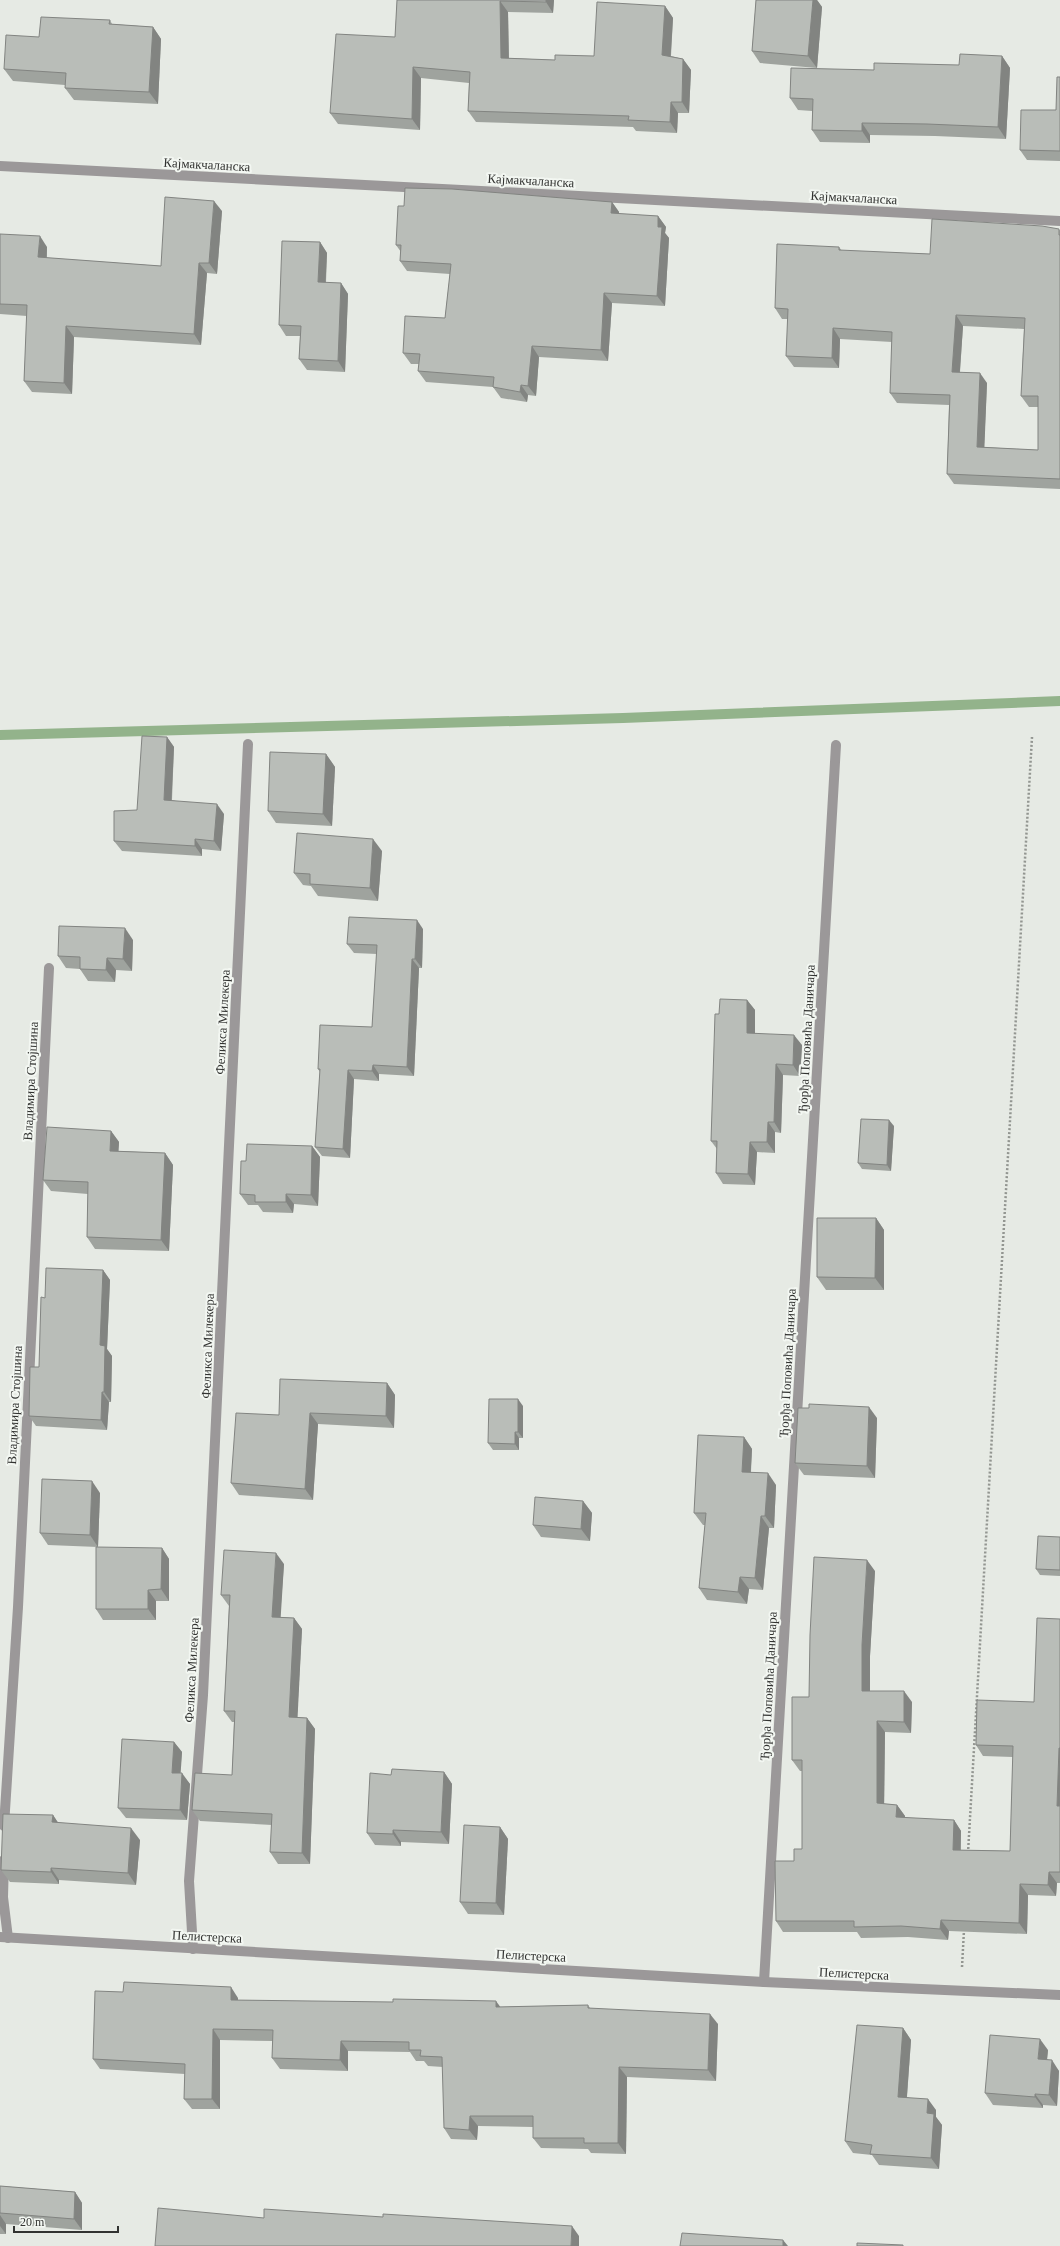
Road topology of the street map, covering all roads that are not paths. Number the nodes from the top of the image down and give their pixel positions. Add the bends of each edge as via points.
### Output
1 (0, 166) edge
2 (1060, 221) edge
3 (248, 744) dead end
4 (836, 745) dead end
5 (49, 968) dead end
6 (4, 1835) edge
7 (4, 1850) edge
8 (4, 1938) edge
9 (193, 1949) junction
10 (764, 1982) junction
11 (1060, 1995) edge

1 - 2 street, Кајмакчаланска
3 - 9 street, Феликса Милекера via 203,1695 189,1881
4 - 10 street, Ђорђа Поповића Даничара
5 - 6 street, Владимира Стојшина via 18,1607
7 - 8 street
8 - 9 street, Пелистерска
9 - 10 street, Пелистерска
10 - 11 street, Пелистерска

